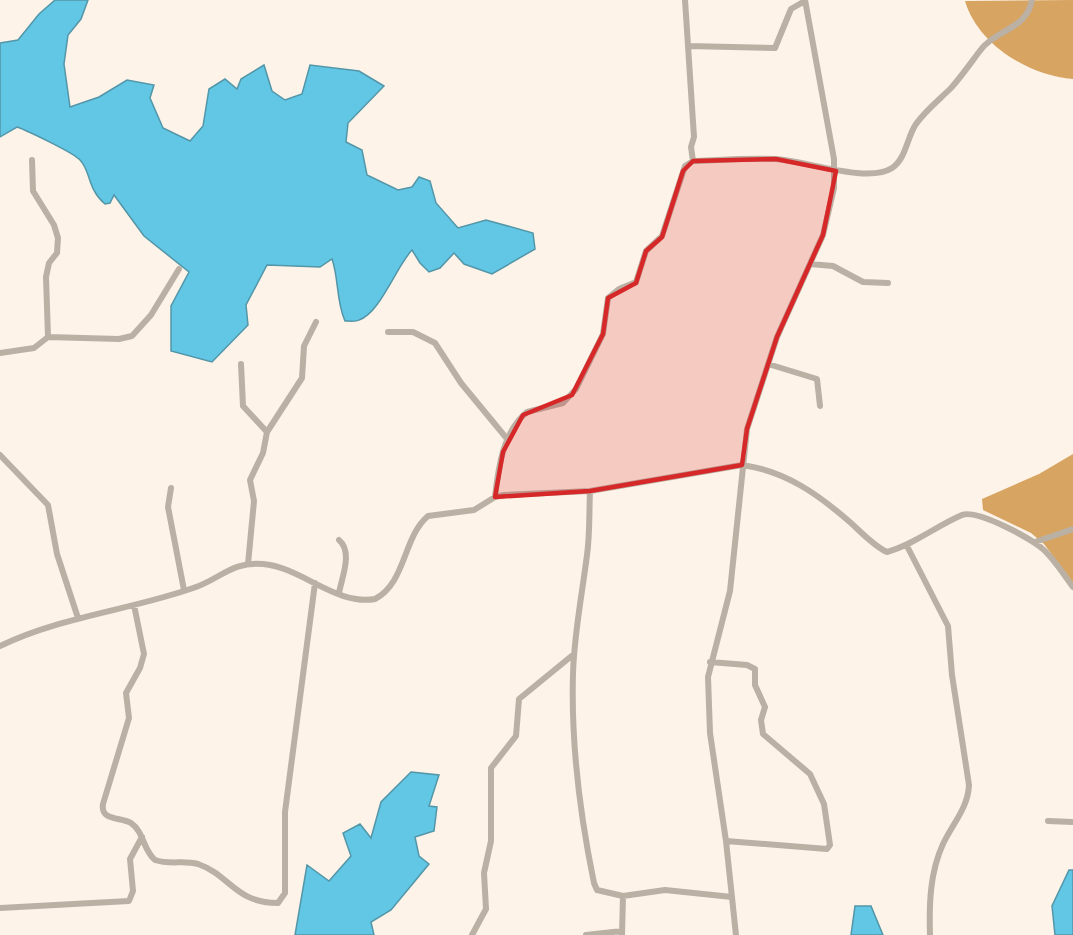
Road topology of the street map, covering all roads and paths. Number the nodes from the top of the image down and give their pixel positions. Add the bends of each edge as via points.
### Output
1 (685, 0) edge
2 (805, 0) edge
3 (1032, 0) edge
4 (688, 46) junction
5 (32, 160) dead end
6 (693, 161) junction
7 (836, 171) junction
8 (810, 264) junction
9 (179, 269) dead end
10 (888, 283) dead end
11 (316, 322) dead end
12 (388, 332) dead end
13 (48, 337) junction
14 (0, 353) edge
15 (241, 364) dead end
16 (768, 364) junction
17 (820, 406) dead end
18 (267, 432) junction
19 (508, 440) junction
20 (0, 455) edge
21 (742, 465) junction
22 (171, 488) dead end
23 (590, 491) junction
24 (495, 497) junction
25 (1073, 529) edge
26 (339, 540) dead end
27 (1035, 542) junction
28 (907, 546) junction
29 (248, 564) junction
30 (315, 583) junction
31 (1073, 587) edge
32 (184, 590) junction
33 (339, 593) junction
34 (134, 605) junction
35 (78, 618) junction
36 (1, 645) edge
37 (575, 653) junction
38 (710, 662) junction
39 (1048, 821) dead end
40 (1073, 822) edge
41 (142, 837) junction
42 (726, 841) junction
43 (623, 896) junction
44 (732, 897) junction
45 (0, 908) edge
46 (622, 933) edge
47 (472, 935) edge
48 (586, 935) edge
49 (736, 935) edge
50 (930, 935) edge

1 - 4 street
2 - 4 street via 791,9 775,48
2 - 7 street
3 - 7 street via 1023,21 987,40 957,81 928,109 915,125 896,165 879,172
4 - 6 street
5 - 13 street via 33,191 58,238 57,253 49,262 46,277
6 - 7 street via 776,159
6 - 19 street via 682,171 662,236 646,251 636,282 608,298 603,334 576,389 563,403 527,412
7 - 8 street via 826,224
8 - 10 street via 833,266 863,282
8 - 16 street
9 - 13 street via 151,315 132,336
11 - 18 street via 304,346 302,378
12 - 19 street via 413,332 435,343 461,383
13 - 14 street via 34,348
15 - 18 street via 243,406
16 - 17 street via 817,379
16 - 21 street via 747,429
18 - 29 street via 263,453 250,480 254,501
19 - 24 street
20 - 35 street via 48,505 57,554
21 - 23 street
21 - 28 street via 798,483 882,550
21 - 38 street via 730,591
22 - 32 street via 168,507
23 - 24 street
23 - 37 street
24 - 33 street via 474,510 437,513 422,521 398,572 381,596 369,600
25 - 27 street
26 - 33 street via 346,552
27 - 28 street via 969,514
27 - 31 street
28 - 50 street via 948,626 969,785 967,801 944,842 934,870
29 - 30 street via 277,567
29 - 32 street
30 - 33 street
30 - 41 street via 285,812 283,898 278,903 251,899 198,864 155,860
32 - 34 street
34 - 35 street
34 - 41 street via 144,654 126,693 129,718 102,808 108,817 132,824
35 - 36 street
37 - 43 street via 573,725 584,832 597,890
37 - 47 street via 519,699 516,736 491,768 491,841 484,873 486,909
38 - 42 street via 708,714
38 - 42 street via 755,669 755,686 765,707 761,720 763,734 810,774 824,804 830,845 827,849 795,848
39 - 40 street
41 - 45 street via 130,859 133,891 129,901
42 - 44 street
43 - 44 street via 665,890
43 - 46 street
44 - 49 street
46 - 48 street

